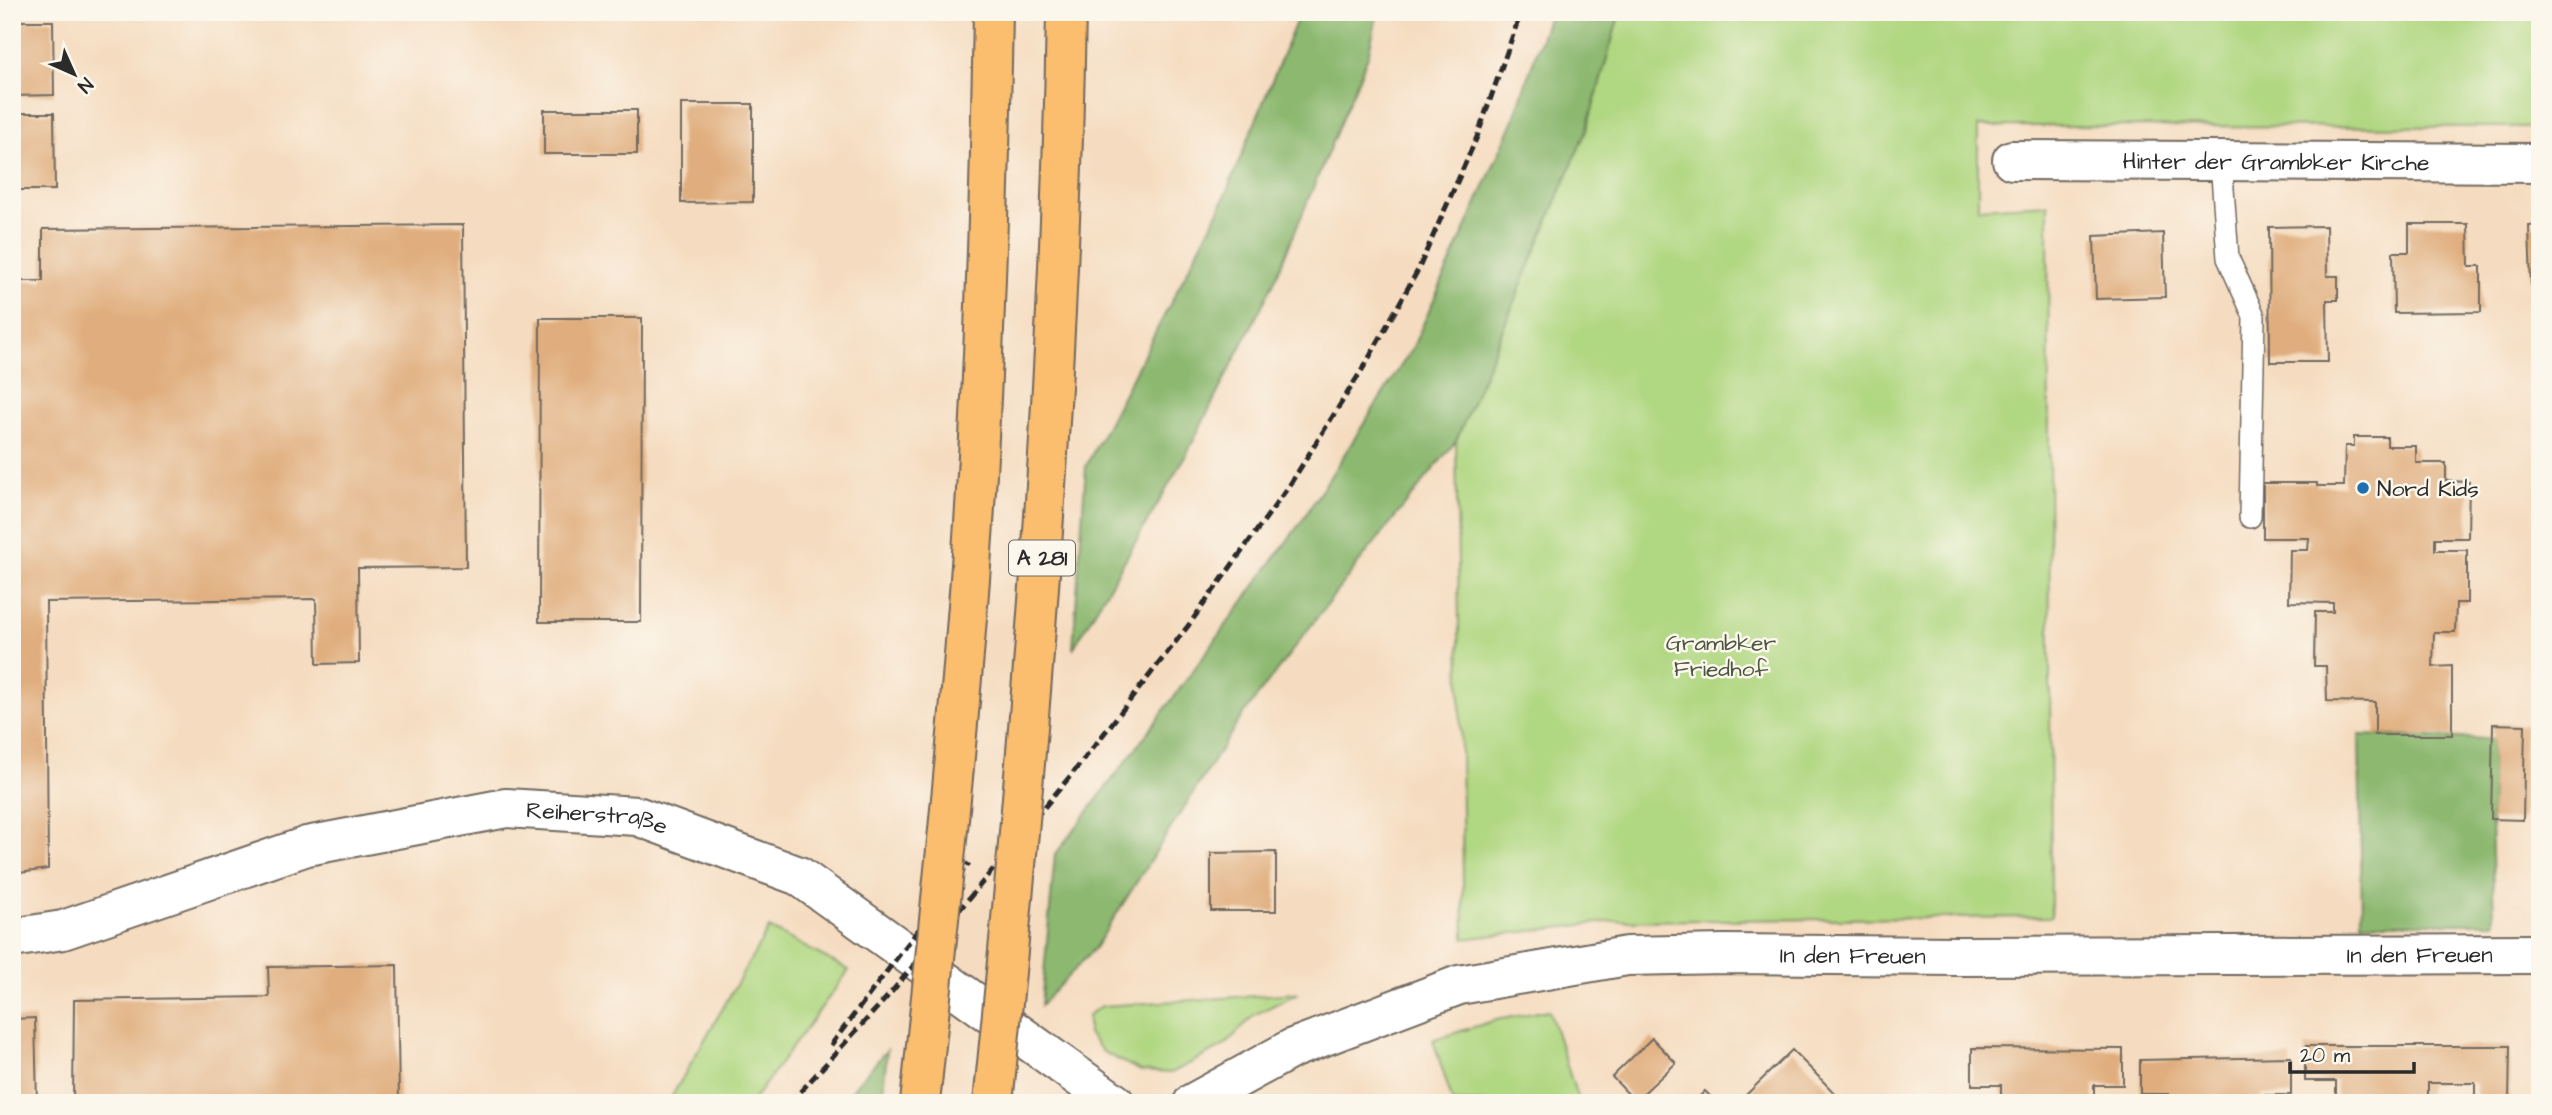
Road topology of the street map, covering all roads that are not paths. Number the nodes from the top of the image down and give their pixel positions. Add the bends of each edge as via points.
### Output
1 (993, 12) edge
2 (1066, 12) edge
3 (2012, 160) dead end
4 (2221, 161) junction
5 (2540, 163) edge
6 (2250, 517) dead end
7 (12, 938) edge
8 (2540, 954) edge
9 (920, 1103) edge
10 (993, 1103) edge
11 (1115, 1103) edge
12 (1193, 1103) edge

1 - 9 highway, bridge via 974,523
2 - 10 highway, A 281, bridge via 1058,306 1037,641
3 - 4 street, Hinter der Grambker Kirche
4 - 5 street, Hinter der Grambker Kirche
4 - 6 lane via 2228,258 2254,316
7 - 11 street, Reiherstraße via 63,930 307,846 506,808 637,816 799,876
8 - 12 street, In den Freuen via 1627,956 1459,985 1293,1048

